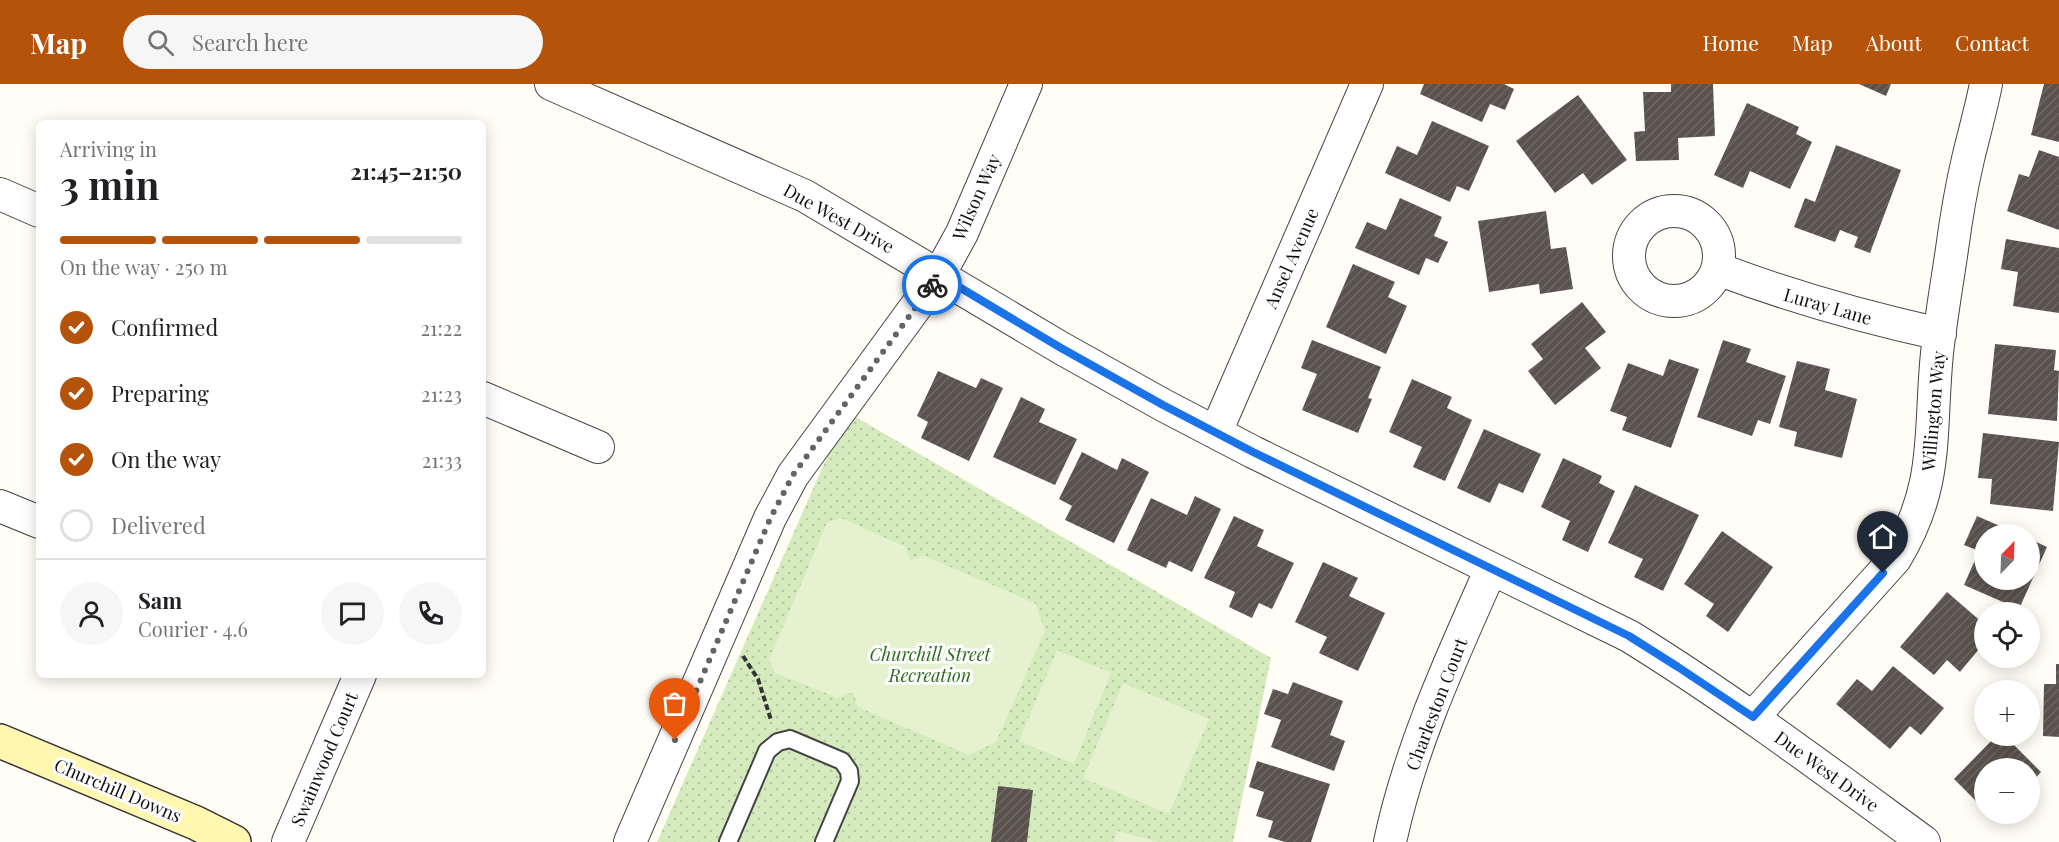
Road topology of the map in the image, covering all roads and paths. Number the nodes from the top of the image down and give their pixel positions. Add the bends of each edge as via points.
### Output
1 (551, 84) edge
2 (1026, 84) edge
3 (1367, 84) edge
4 (1986, 84) edge
5 (0, 194) edge
6 (36, 210) edge
7 (1718, 270) dead end
8 (939, 275) junction
9 (1940, 334) junction
10 (486, 399) edge
11 (1216, 432) junction
12 (598, 447) dead end
13 (0, 506) edge
14 (36, 521) edge
15 (1491, 569) junction
16 (719, 637) junction
17 (359, 678) edge
18 (1753, 717) junction
19 (0, 741) edge
20 (778, 742) junction
21 (234, 842) edge
22 (288, 842) edge
23 (630, 842) edge
24 (728, 842) edge
25 (824, 842) edge
26 (1390, 842) edge
27 (1924, 842) edge

1 - 8 street, Due West Drive via 805,196
2 - 8 street, Wilson Way via 962,233
3 - 11 street, Ansel Avenue
4 - 9 street, Willington Way via 1955,227
5 - 6 street
7 - 9 street, Luray Lane via 1784,294
8 - 11 street, Due West Drive via 1061,348
8 - 16 street, Wilson Way via 793,475
9 - 18 street, Willington Way via 1928,478 1909,536 1895,559
10 - 12 street
11 - 15 street, Due West Drive
13 - 14 street
15 - 18 street, Due West Drive via 1629,636
15 - 26 street, Charleston Court via 1418,744
16 - 20 path via 740,652 758,679
16 - 23 street, Wilson Way
17 - 22 street, Swainwood Court
18 - 27 street, Due West Drive
19 - 21 street, Churchill Downs
20 - 24 lane via 767,751
20 - 25 lane via 790,739 843,761 849,771 850,781

